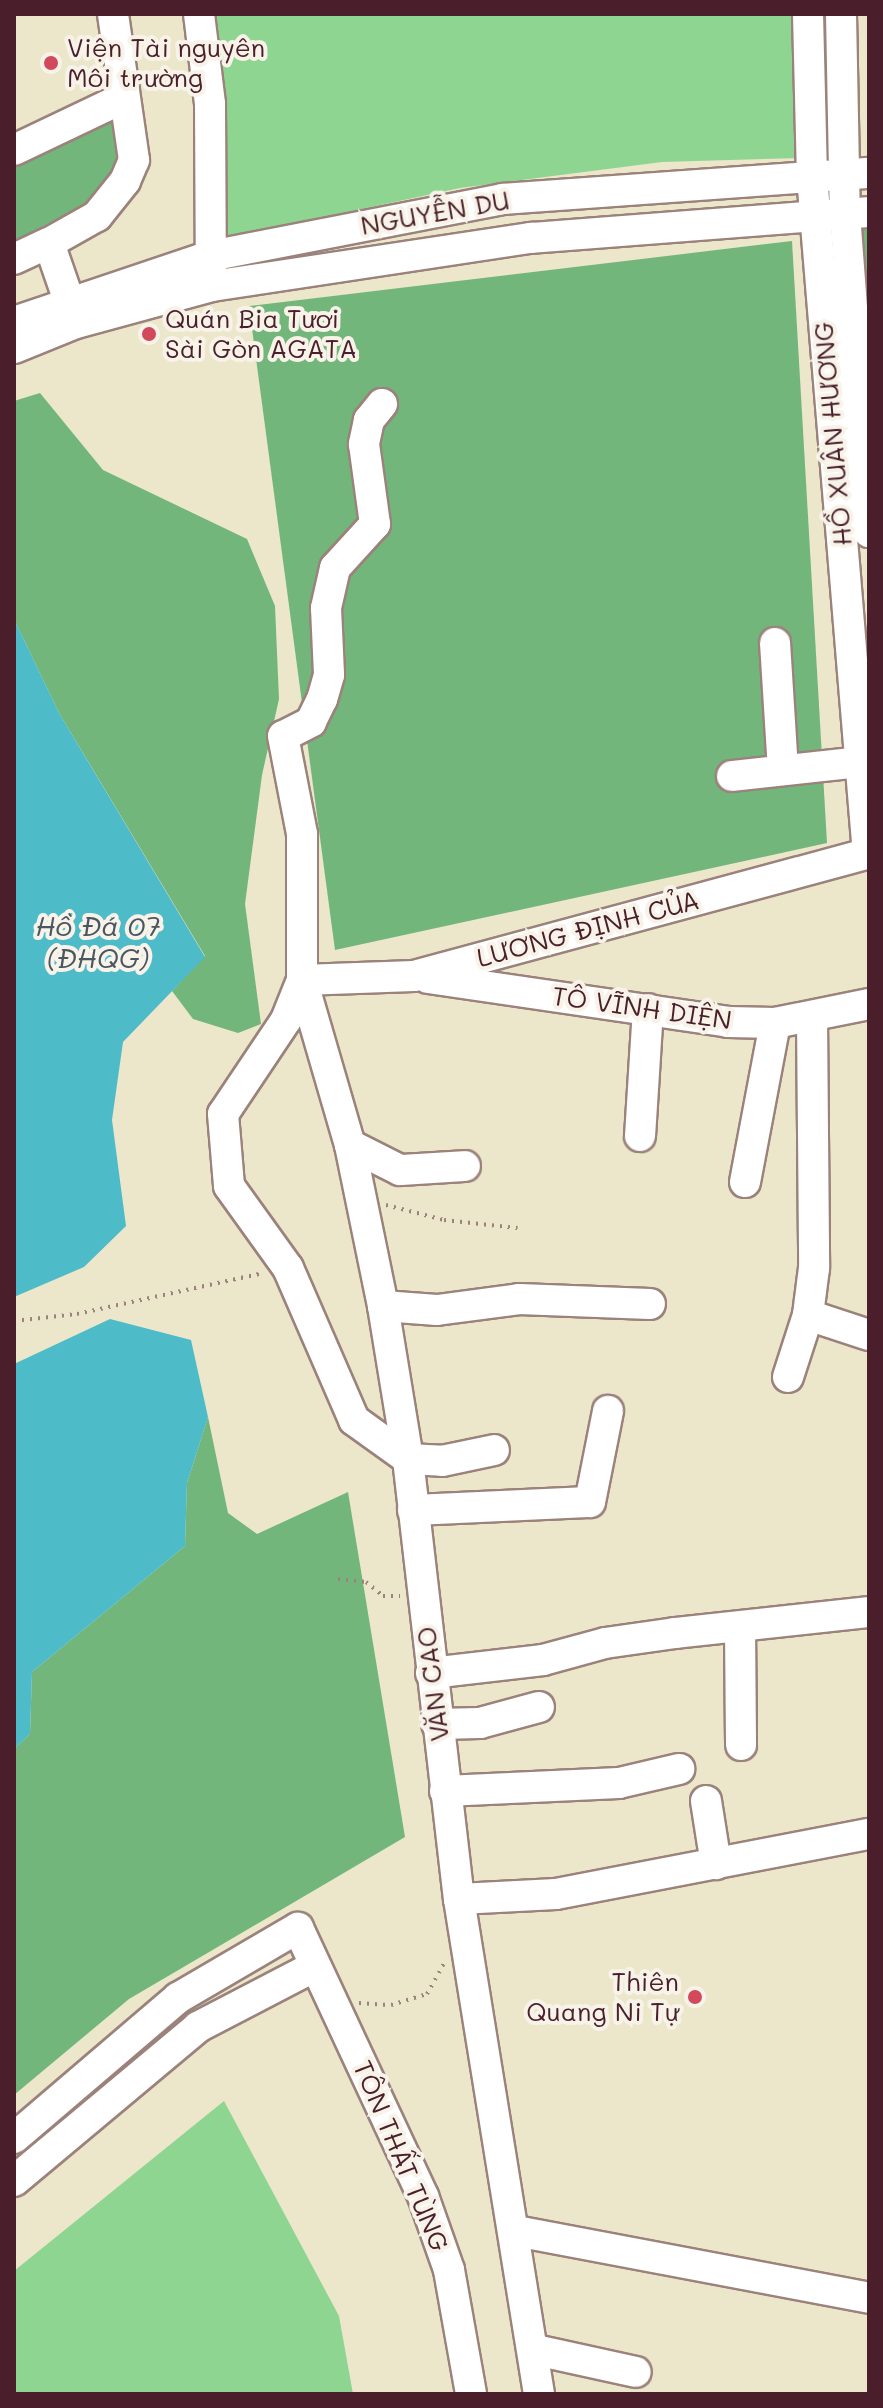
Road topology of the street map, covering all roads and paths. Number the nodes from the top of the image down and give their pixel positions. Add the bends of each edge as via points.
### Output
1 (113, 14) edge
2 (199, 14) edge
3 (808, 14) edge
4 (841, 14) edge
5 (123, 98) junction
6 (14, 150) edge
7 (856, 174) edge
8 (812, 176) junction
9 (843, 213) edge
10 (49, 243) junction
11 (14, 259) edge
12 (211, 271) junction
13 (69, 301) junction
14 (14, 322) edge
15 (14, 348) edge
16 (382, 404) dead end
17 (869, 532) edge
18 (775, 643) dead end
19 (860, 762) junction
20 (783, 770) junction
21 (732, 776) dead end
22 (868, 854) edge
23 (414, 976) junction
24 (302, 980) junction
25 (869, 1004) edge
26 (648, 1009) junction
27 (812, 1018) junction
28 (775, 1023) junction
29 (640, 1136) dead end
30 (350, 1145) junction
31 (465, 1166) dead end
32 (745, 1182) dead end
33 (361, 1198) junction
34 (518, 1228) dead end
35 (288, 1268) junction
36 (650, 1304) dead end
37 (383, 1306) junction
38 (808, 1315) junction
39 (14, 1321) edge
40 (869, 1335) edge
41 (788, 1377) dead end
42 (608, 1411) dead end
43 (494, 1450) dead end
44 (408, 1459) junction
45 (413, 1510) junction
46 (338, 1579) dead end
47 (423, 1595) junction
48 (869, 1612) edge
49 (740, 1627) junction
50 (431, 1673) junction
51 (539, 1707) dead end
52 (437, 1724) junction
53 (741, 1745) dead end
54 (679, 1769) dead end
55 (445, 1791) junction
56 (706, 1801) dead end
57 (869, 1834) edge
58 (716, 1864) junction
59 (459, 1899) junction
60 (465, 1929) junction
61 (315, 1966) junction
62 (347, 2002) dead end
63 (14, 2138) edge
64 (14, 2181) edge
65 (516, 2231) junction
66 (869, 2298) edge
67 (536, 2350) junction
68 (636, 2372) dead end
69 (471, 2394) edge
70 (539, 2394) edge

1 - 5 street
2 - 12 street via 210,104
3 - 8 street, HỒ XUÂN HƯƠNG
4 - 7 street, HỒ XUÂN HƯƠNG
5 - 6 street
5 - 10 street via 134,160 125,181 97,216
7 - 8 street, NGUYỄN DU
7 - 9 street, HỒ XUÂN HƯƠNG
8 - 9 street, HỒ XUÂN HƯƠNG
8 - 12 street, NGUYỄN DU via 503,199
9 - 12 street, NGUYỄN DU
9 - 17 street, HỒ XUÂN HƯƠNG
9 - 19 street, HỒ XUÂN HƯƠNG
10 - 11 street
10 - 13 street
12 - 13 street, NGUYỄN DU
12 - 15 street, NGUYỄN DU
13 - 14 street, NGUYỄN DU
16 - 24 street via 369,420 364,444 375,524 335,568 326,608 329,675 322,699 311,722 283,736 302,834
18 - 20 street
19 - 20 street
19 - 22 street, HỒ XUÂN HƯƠNG
20 - 21 street
22 - 23 street, LƯƠNG ĐỊNH CỦA
23 - 24 street, LƯƠNG ĐỊNH CỦA
23 - 26 street, TÔ VĨNH DIỆN
24 - 30 street, VĂN CAO
24 - 35 street via 286,1020 223,1114 229,1186
25 - 27 street, TÔ VĨNH DIỆN
26 - 28 street, TÔ VĨNH DIỆN
26 - 29 street
27 - 28 street, TÔ VĨNH DIỆN
27 - 38 street via 814,1268
28 - 32 street
30 - 31 street via 400,1170
30 - 33 street, VĂN CAO
33 - 34 path via 444,1220
33 - 37 street, VĂN CAO
35 - 39 path via 77,1314
35 - 44 street via 354,1420
36 - 37 street via 519,1299 437,1310
37 - 44 street, VĂN CAO
38 - 40 street
38 - 41 street
42 - 45 street via 590,1502
43 - 44 street via 442,1461
44 - 45 street, VĂN CAO
45 - 47 street, VĂN CAO
46 - 47 path via 366,1582 383,1596
47 - 50 street, VĂN CAO
48 - 49 street
49 - 50 street
49 - 53 street
50 - 52 street, VĂN CAO
51 - 52 street via 480,1723
52 - 55 street, VĂN CAO
54 - 55 street via 619,1783
55 - 59 street, VĂN CAO
56 - 58 street
57 - 58 street
58 - 59 street via 556,1894
59 - 60 street, VĂN CAO
60 - 62 path via 427,1994 391,2005
60 - 65 street, VĂN CAO
61 - 63 street, TÔN THẤT TÙNG via 298,1928 178,1998
61 - 64 street via 198,2027
61 - 69 street, TÔN THẤT TÙNG via 433,2226 449,2270
65 - 66 street
65 - 67 street, VĂN CAO
67 - 68 street
67 - 70 street, VĂN CAO

